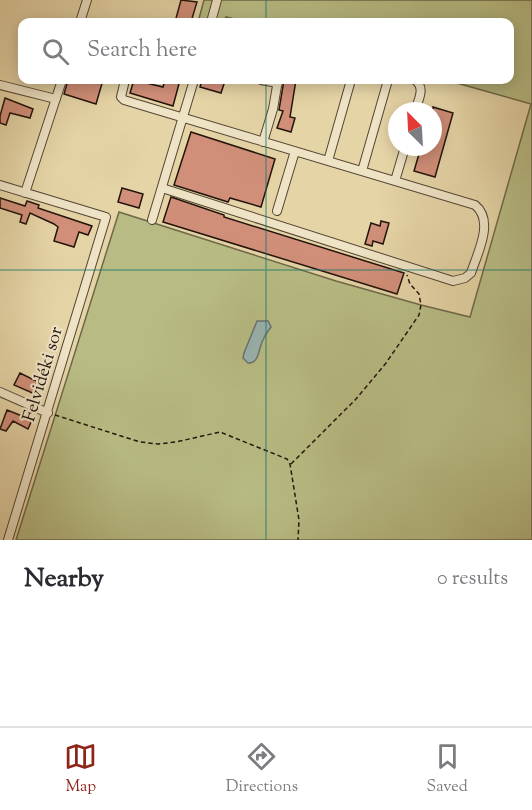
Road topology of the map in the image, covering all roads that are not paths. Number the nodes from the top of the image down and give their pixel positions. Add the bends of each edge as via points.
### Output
1 (87, 0) edge
2 (217, 0) edge
3 (81, 18) edge
4 (212, 18) edge
5 (61, 84) edge
6 (124, 84) edge
7 (193, 84) edge
8 (277, 84) edge
9 (350, 84) edge
10 (387, 84) edge
11 (419, 84) edge
12 (0, 85) edge
13 (56, 99) junction
14 (418, 102) edge
15 (182, 117) junction
16 (263, 142) junction
17 (296, 151) junction
18 (402, 156) edge
19 (328, 161) junction
20 (362, 171) junction
21 (395, 181) junction
22 (0, 185) edge
23 (162, 188) junction
24 (25, 193) junction
25 (277, 210) dead end
26 (152, 220) dead end
27 (0, 392) edge
28 (48, 413) junction
29 (8, 540) edge

1 - 3 street
2 - 4 street
5 - 13 street
6 - 15 street via 121,97 124,100
7 - 15 street
8 - 16 street
9 - 19 street
10 - 20 street
11 - 14 street
12 - 13 street
13 - 24 street
15 - 16 street
15 - 23 street
16 - 17 street
17 - 19 street
17 - 25 street
18 - 21 street
19 - 20 street
20 - 21 street
21 - 23 street via 475,205 484,214 471,273 465,278 453,281
22 - 24 street
23 - 26 street
24 - 28 street, Felvidéki sor via 106,217
27 - 28 street
28 - 29 street, Felvidéki sor

